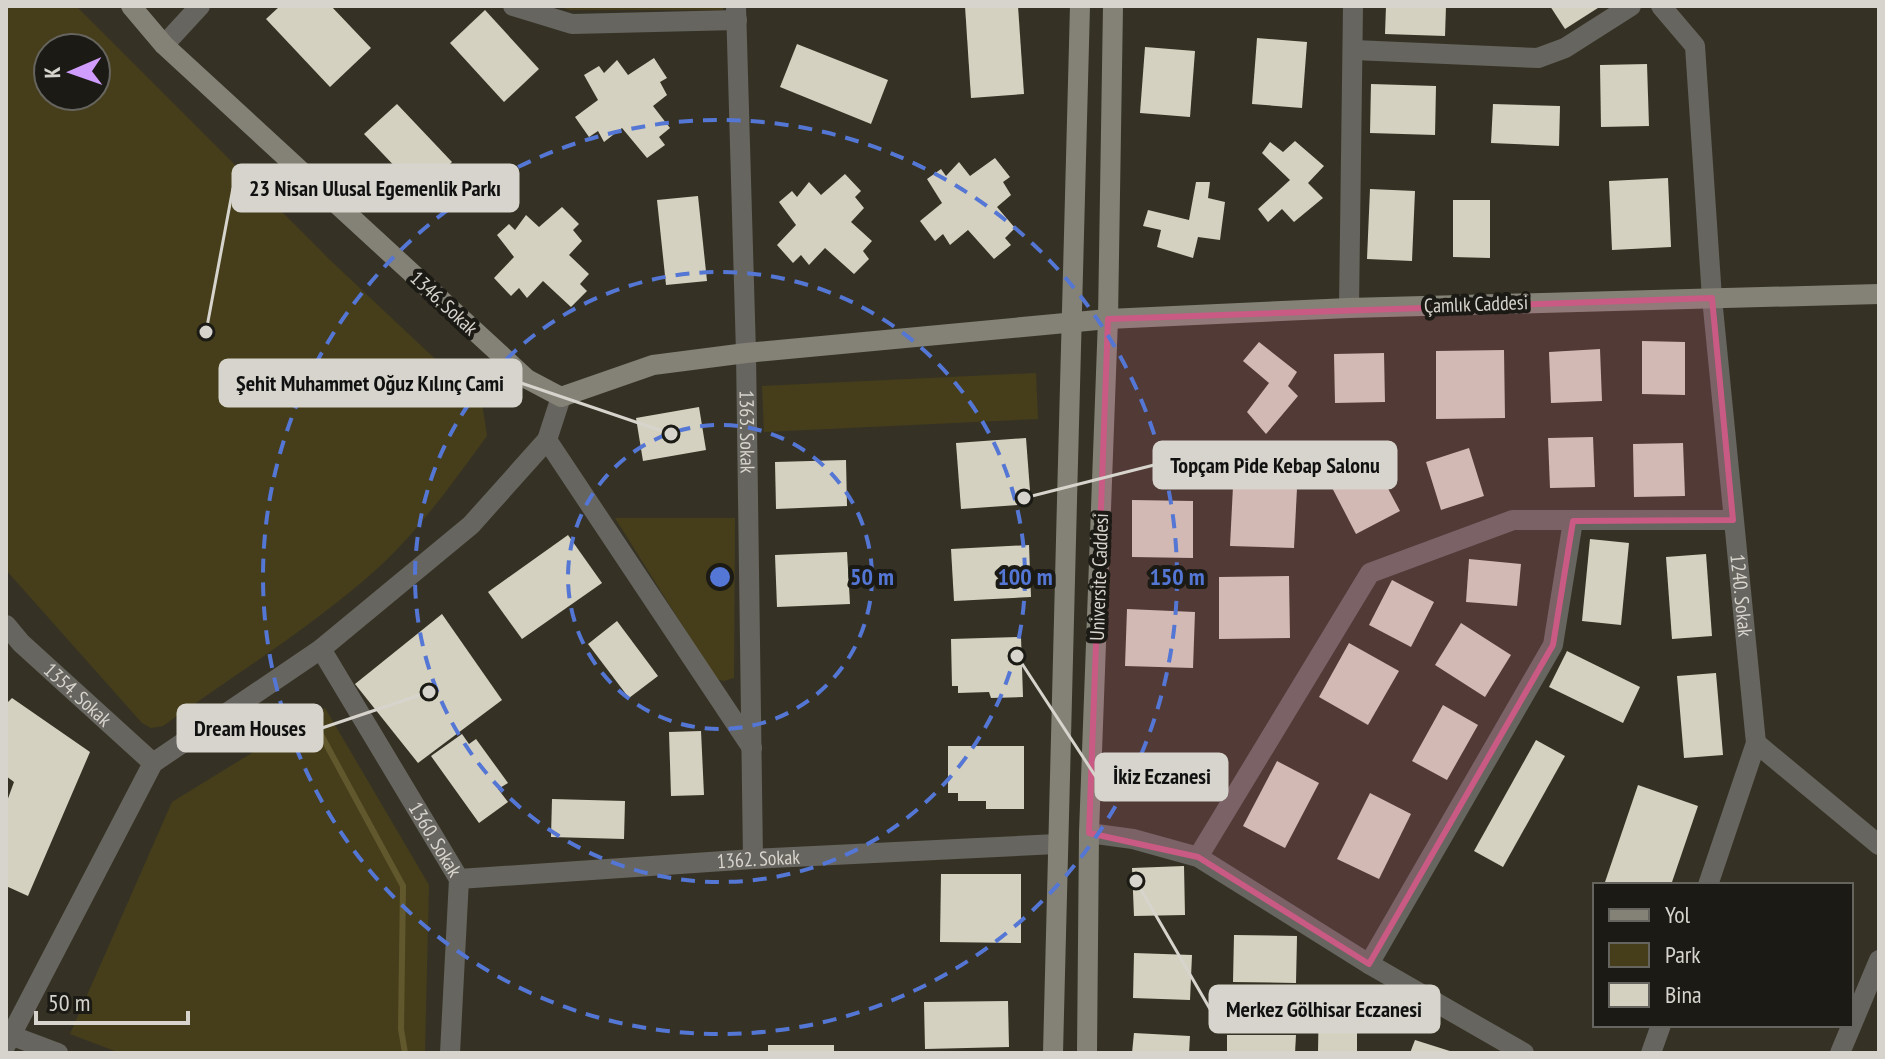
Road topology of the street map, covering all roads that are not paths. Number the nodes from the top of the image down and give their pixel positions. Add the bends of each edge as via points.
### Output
1 (131, 6) edge
2 (200, 6) edge
3 (513, 6) edge
4 (1080, 6) edge
5 (1113, 6) edge
6 (1353, 6) edge
7 (1631, 6) edge
8 (1661, 6) edge
9 (737, 13) edge
10 (164, 45) junction
11 (1354, 50) junction
12 (1879, 294) edge
13 (1712, 298) junction
14 (1349, 308) junction
15 (1108, 319) junction
16 (1074, 324) junction
17 (746, 353) junction
18 (561, 397) junction
19 (547, 440) junction
20 (1733, 520) junction
21 (1573, 521) junction
22 (6, 625) edge
23 (13, 648) edge
24 (321, 649) junction
25 (1756, 743) junction
26 (752, 748) junction
27 (153, 763) junction
28 (1089, 833) junction
29 (1057, 844) junction
30 (1879, 845) edge
31 (1198, 857) junction
32 (753, 859) junction
33 (459, 879) junction
34 (1709, 883) edge
35 (1879, 960) edge
36 (1369, 964) junction
37 (1853, 1022) edge
38 (1660, 1027) edge
39 (1851, 1027) edge
40 (8, 1040) edge
41 (58, 1053) edge
42 (450, 1053) edge
43 (1053, 1053) edge
44 (1087, 1053) edge
45 (1524, 1053) edge
46 (1651, 1053) edge
47 (1840, 1053) edge

1 - 10 street, 1346. Sokak
2 - 10 street
3 - 9 street via 572,24
4 - 16 street, Universite Caddesi
5 - 15 street, Universite Caddesi
6 - 11 street
7 - 11 street via 1565,48 1538,58
8 - 13 street, 1240. Sokak via 1695,46
9 - 17 street, 1363. Sokak
10 - 18 street, 1346. Sokak via 527,379
11 - 14 street
12 - 13 street, Çamlık Caddesi
13 - 14 street, Çamlık Caddesi
13 - 20 street, 1240. Sokak
14 - 15 street, Çamlık Caddesi
15 - 16 street, Çamlık Caddesi
15 - 28 street, Universite Caddesi
16 - 17 street
16 - 29 street, Universite Caddesi
17 - 18 street via 653,365
17 - 26 street, 1363. Sokak
18 - 19 street
19 - 24 street via 471,525
19 - 26 street
20 - 21 street
20 - 25 street, 1240. Sokak
21 - 31 street via 1513,520 1370,573
21 - 36 street via 1553,645
22 - 23 street, 1354. Sokak
23 - 27 street, 1354. Sokak
24 - 27 street
24 - 33 street, 1360. Sokak
25 - 30 street
25 - 34 street, 1240. Sokak
26 - 32 street, 1363. Sokak
27 - 40 street
28 - 31 street
28 - 44 street, Universite Caddesi
29 - 32 street, 1362. Sokak
29 - 43 street, Universite Caddesi
31 - 36 street
32 - 33 street, 1362. Sokak
33 - 42 street, 1360. Sokak
35 - 37 street
36 - 45 street
38 - 46 street
39 - 47 street
40 - 41 street

